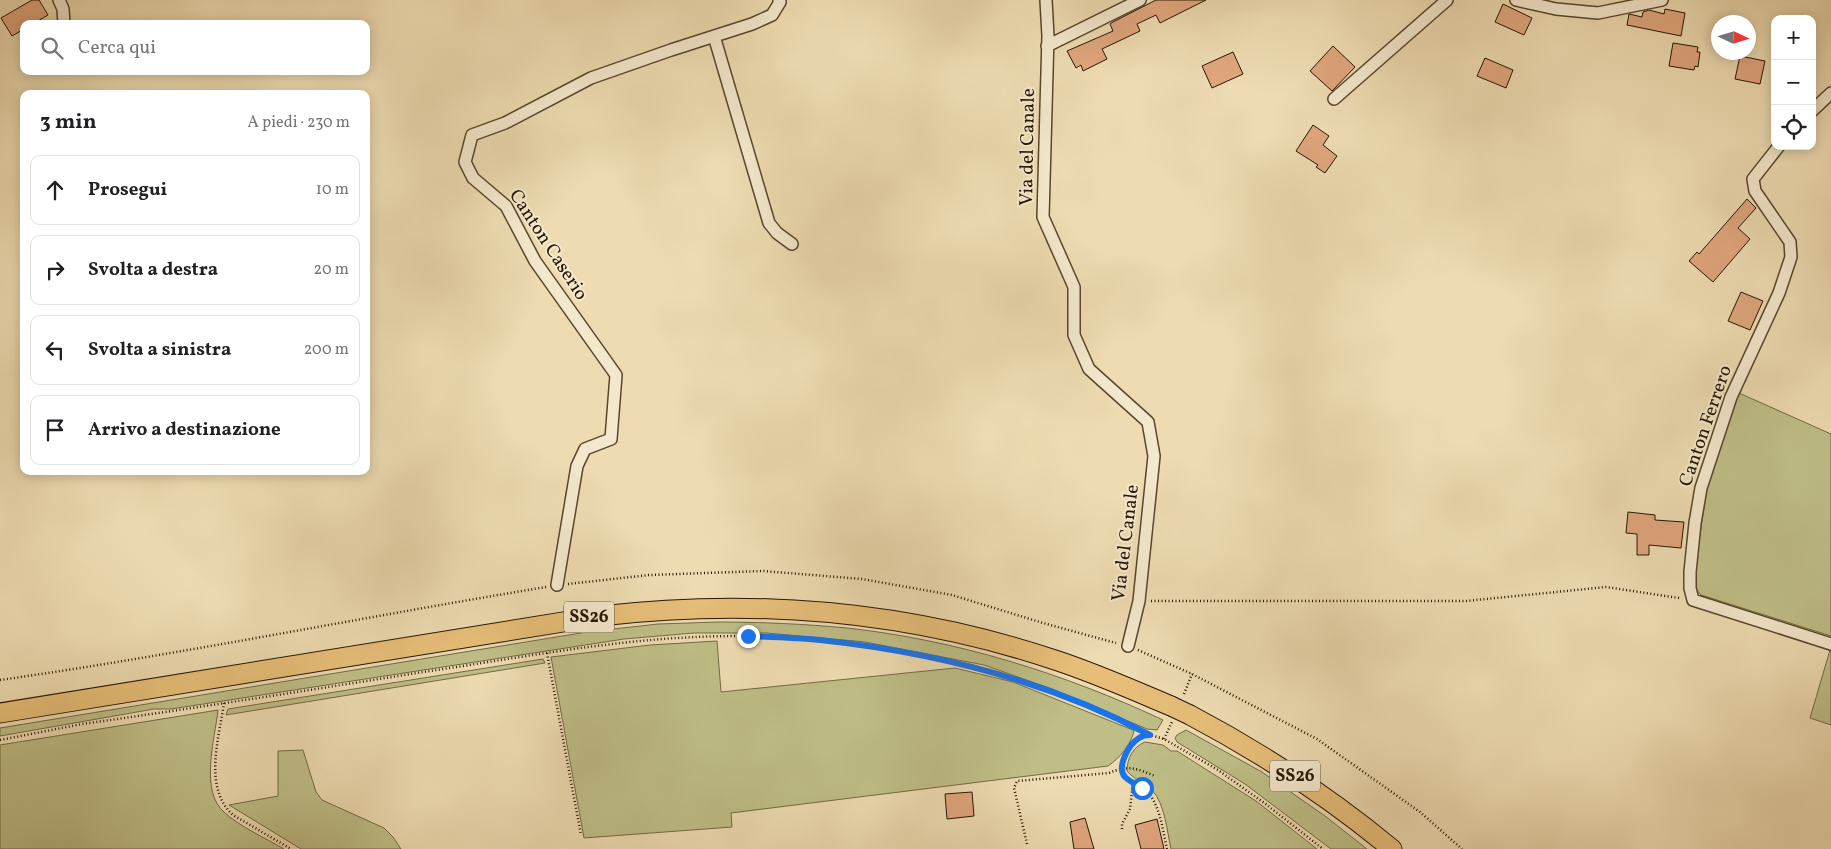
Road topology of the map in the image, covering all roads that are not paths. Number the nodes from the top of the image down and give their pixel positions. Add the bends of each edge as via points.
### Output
1 (60, 0) edge
2 (779, 0) edge
3 (1046, 0) edge
4 (1140, 0) edge
5 (1447, 0) edge
6 (1516, 0) edge
7 (1662, 0) edge
8 (64, 20) edge
9 (714, 36) junction
10 (1047, 46) junction
11 (1831, 92) edge
12 (1334, 100) dead end
13 (1816, 107) edge
14 (1775, 150) edge
15 (792, 244) dead end
16 (557, 585) dead end
17 (1831, 644) edge
18 (1128, 646) road end
19 (0, 713) edge
20 (1392, 849) edge

1 - 8 street
2 - 9 street, Canton Caserio via 772,15
3 - 10 street, Via del Canale
4 - 10 street
5 - 12 street
6 - 7 street via 1598,14
9 - 15 street via 770,223
9 - 16 street, Canton Caserio via 590,78 506,123 472,135 468,147 465,162 473,178 506,206 535,262 616,375 611,439 585,450 577,466
10 - 18 street, Via del Canale via 1043,217 1074,287 1074,335 1089,369 1148,422 1154,456 1139,601
11 - 13 street
14 - 17 street, Canton Ferrero via 1753,179 1755,191 1790,242 1791,257 1731,397 1701,488 1690,588 1693,600
19 - 20 main road, SS26, bridge via 600,616 680,608 806,610 867,616 958,633 1097,675 1190,715 1252,749 1355,818

